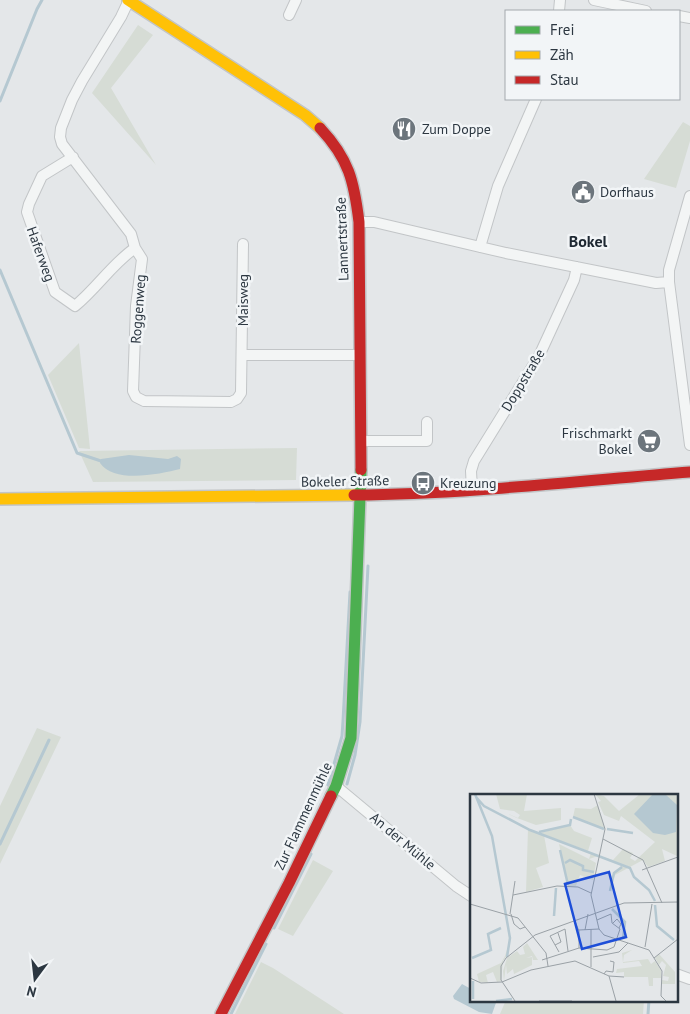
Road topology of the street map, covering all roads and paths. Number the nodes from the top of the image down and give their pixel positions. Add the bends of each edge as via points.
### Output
1 (128, 0) edge
2 (296, 0) edge
3 (594, 0) edge
4 (641, 10) edge
5 (289, 15) dead end
6 (536, 100) edge
7 (72, 157) junction
8 (690, 196) edge
9 (359, 222) junction
10 (243, 244) dead end
11 (480, 247) junction
12 (135, 248) junction
13 (577, 267) junction
14 (669, 282) junction
15 (242, 355) junction
16 (359, 355) junction
17 (427, 422) dead end
18 (361, 441) junction
19 (690, 444) edge
20 (690, 472) edge
21 (472, 490) junction
22 (360, 495) junction
23 (0, 499) edge
24 (336, 786) junction
25 (470, 895) edge
26 (678, 975) edge
27 (690, 979) edge
28 (221, 1014) edge

1 - 7 street, Roggenweg via 82,81 62,128 62,144
1 - 9 street, Lannertstraße via 306,115 327,133 351,172
2 - 5 street
3 - 4 street
6 - 11 street via 498,186
7 - 12 street, Roggenweg via 131,234
7 - 12 street, Haferweg via 42,176 27,212 55,292 75,306
8 - 14 street via 669,270
9 - 11 street via 374,222
9 - 16 street, Lannertstraße
10 - 15 street, Maisweg
11 - 13 street
12 - 15 street, Roggenweg via 142,259 136,306 133,392 136,397 144,400 231,402 241,393
13 - 14 street via 656,283
13 - 21 street, Doppstraße via 539,356 474,460
14 - 19 street
15 - 16 street
16 - 18 street, Lannertstraße
17 - 18 street via 427,442
18 - 22 street, Lannertstraße
20 - 21 street, Bokeler Straße
21 - 22 street, Bokeler Straße
22 - 23 street, Bokeler Straße
22 - 24 street, Zur Flammenmühle via 351,730
24 - 25 street, An der Mühle
24 - 28 street, Zur Flammenmühle
26 - 27 street

